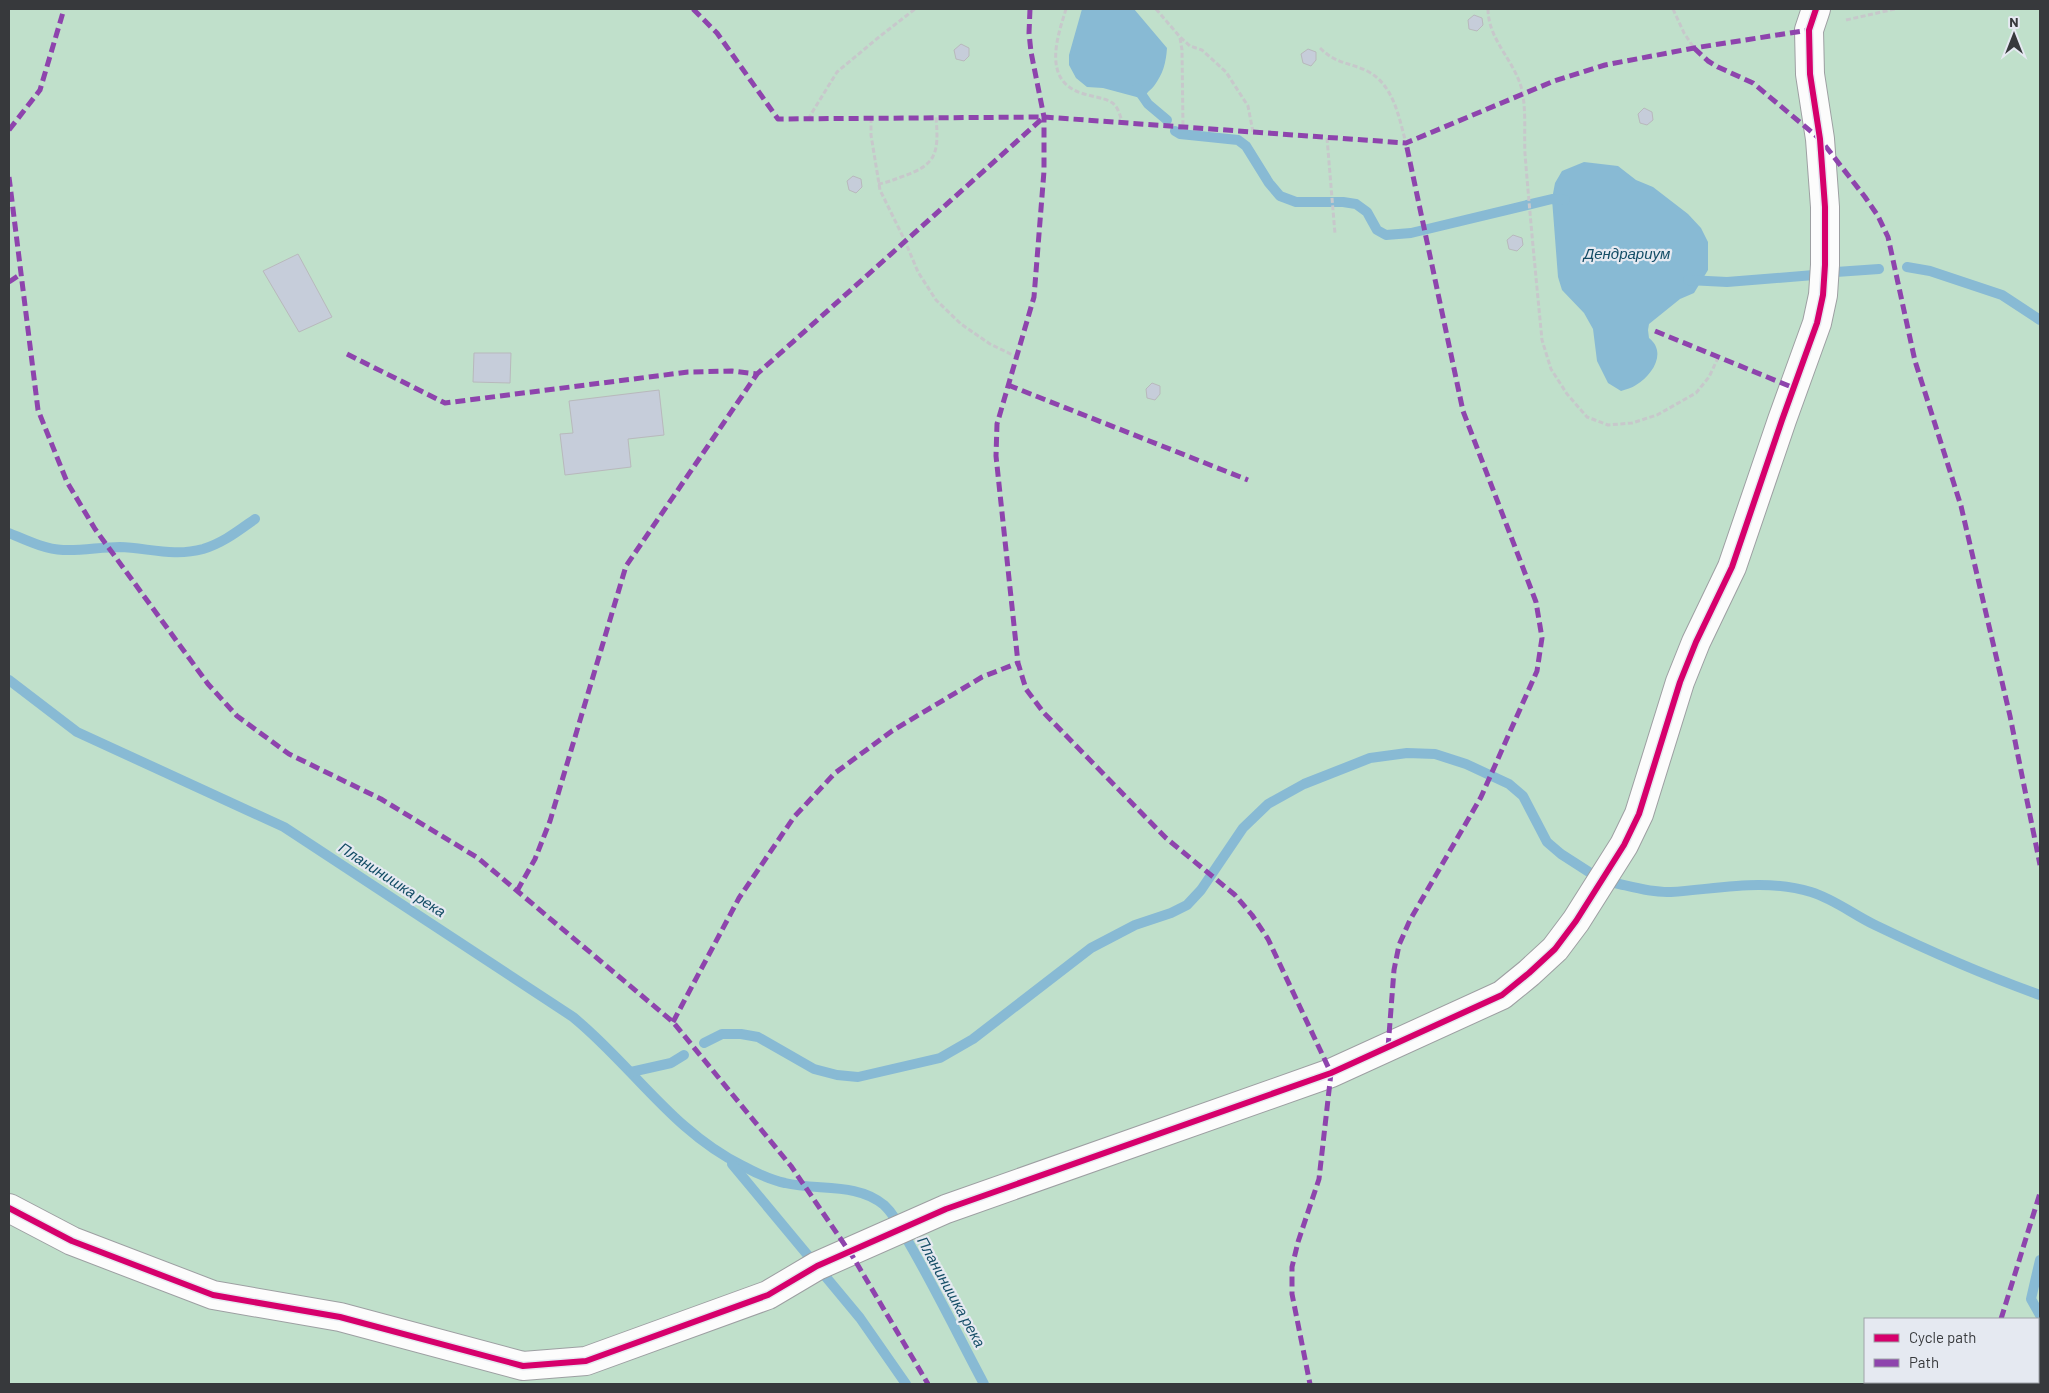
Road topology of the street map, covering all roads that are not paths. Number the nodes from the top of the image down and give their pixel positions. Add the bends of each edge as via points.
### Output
1 (1812, 20) edge
2 (9, 1208) edge

1 - 2 street via 1810,74 1820,139 1824,207 1825,265 1818,323 1732,567 1680,682 1639,814 1624,845 1576,921 1529,973 1502,995 1331,1073 956,1206 817,1266 768,1295 586,1361 523,1366 340,1317 213,1295 72,1241

